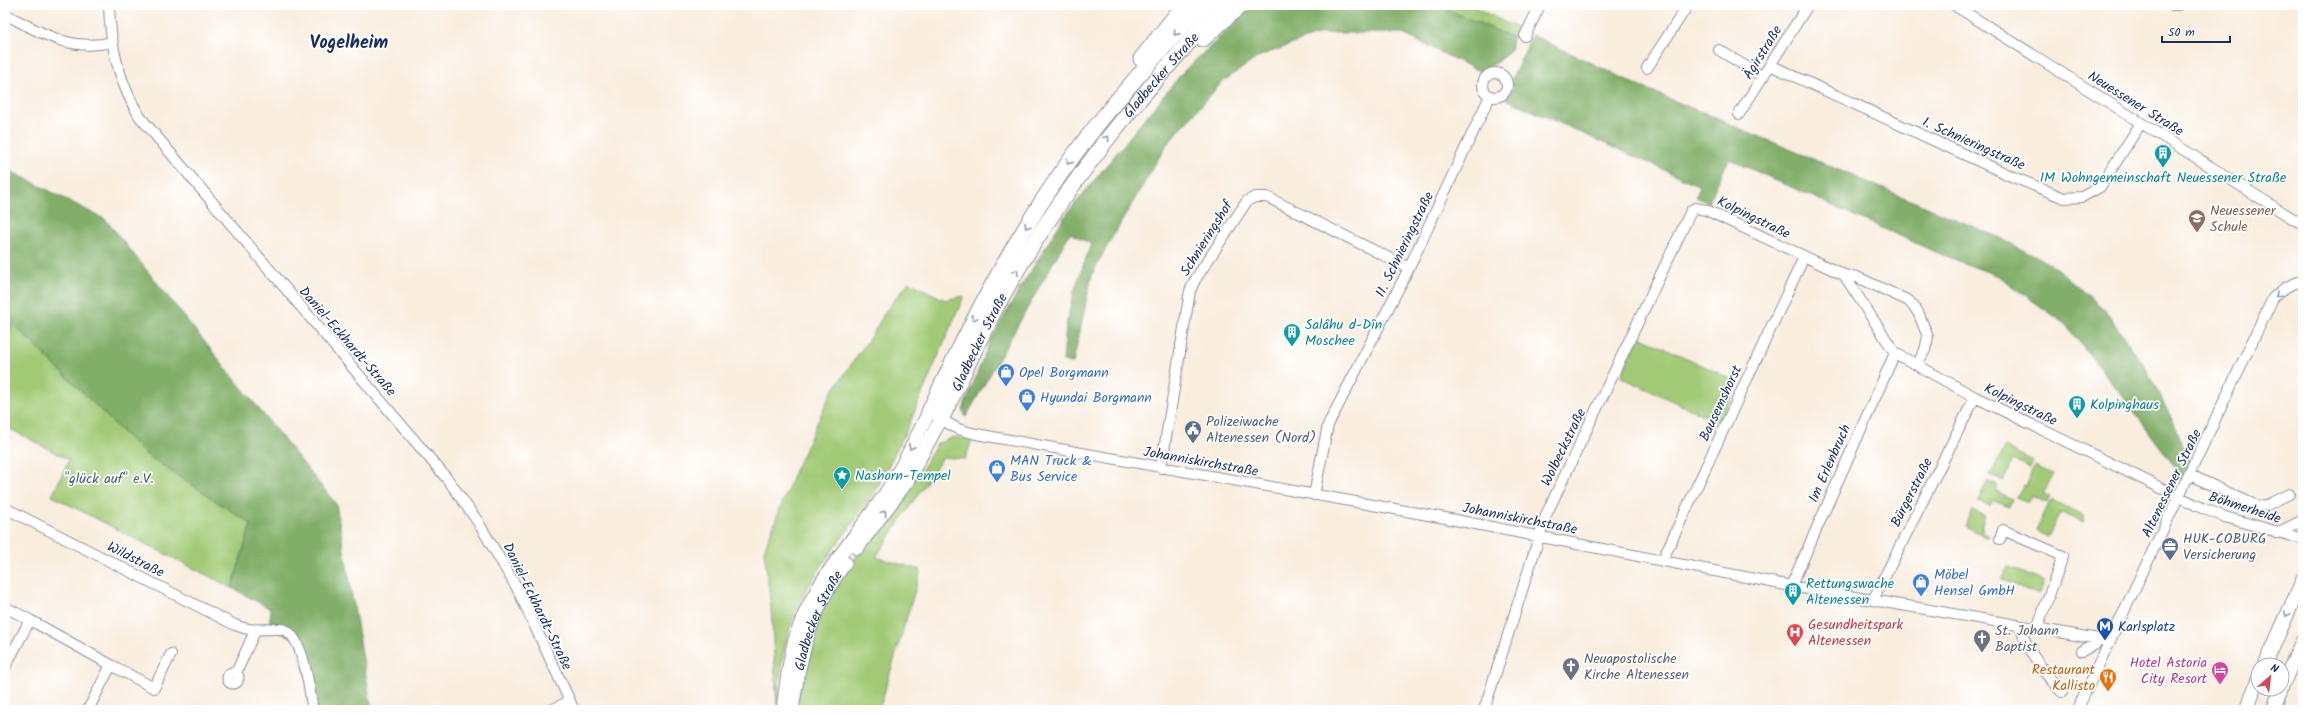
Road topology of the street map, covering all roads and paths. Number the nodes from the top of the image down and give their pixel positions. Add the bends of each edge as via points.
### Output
1 (109, 5) edge
2 (1184, 5) edge
3 (1203, 5) edge
4 (1223, 5) edge
5 (1241, 5) edge
6 (1540, 5) edge
7 (1688, 5) edge
8 (1808, 5) edge
9 (1954, 5) edge
10 (2170, 5) edge
11 (2178, 5) edge
12 (1965, 8) edge
13 (5, 14) edge
14 (1525, 36) dead end
15 (112, 42) junction
16 (1718, 50) dead end
17 (1770, 65) junction
18 (1647, 68) dead end
19 (1763, 77) junction
20 (1152, 82) junction
21 (1490, 96) dead end
22 (1739, 114) dead end
23 (1101, 120) junction
24 (2141, 123) junction
25 (1696, 208) joint
26 (2303, 223) edge
27 (1804, 257) junction
28 (1409, 268) junction
29 (1844, 275) junction
30 (2303, 280) edge
31 (1895, 353) junction
32 (1917, 364) junction
33 (1975, 397) junction
34 (935, 416) junction
35 (1161, 468) junction
36 (2190, 475) junction
37 (2289, 494) dead end
38 (1314, 495) junction
39 (2180, 497) junction
40 (5, 508) edge
41 (2303, 520) edge
42 (2277, 532) junction
43 (1539, 536) junction
44 (2303, 539) edge
45 (2000, 540) dead end
46 (1662, 561) junction
47 (2303, 579) edge
48 (1790, 586) junction
49 (1872, 600) junction
50 (5, 607) edge
51 (30, 620) junction
52 (2023, 626) junction
53 (2037, 629) junction
54 (256, 631) junction
55 (2303, 639) edge
56 (2110, 640) junction
57 (2096, 643) dead end
58 (2082, 651) dead end
59 (171, 654) dead end
60 (2269, 657) edge
61 (110, 665) junction
62 (5, 667) edge
63 (2290, 668) edge
64 (236, 673) dead end
65 (2062, 692) dead end
66 (2251, 697) edge
67 (2278, 697) edge
68 (569, 701) junction
69 (88, 710) edge
70 (313, 710) edge
71 (552, 710) edge
72 (574, 710) edge
73 (783, 710) edge
74 (792, 710) edge
75 (1484, 710) edge
76 (2077, 710) edge
77 (2246, 710) edge
78 (2273, 710) edge

1 - 15 street, Daniel-Eckhardt-Straße
2 - 23 highway via 1134,69
3 -> 23 highway, Gladbecker Straße
4 - 20 highway, Gladbecker Straße
5 - 20 highway
6 - 14 street
7 - 18 street
8 - 17 street, Ägirstraße
9 - 12 street, Neuessener Straße
10 - 11 street
12 - 24 street, Neuessener Straße
13 - 15 street via 40,32 73,44 87,47
15 - 68 street, Daniel-Eckhardt-Straße via 126,92 149,129 433,461 474,517 517,588
16 - 19 street
17 - 19 street, Ägirstraße
17 - 24 street, I. Schnieringstraße via 2064,198 2082,197 2100,187
19 - 22 street, Ägirstraße
34 -> 20 highway, Gladbecker Straße via 1030,249 1084,170
21 - 28 street, II. Schnieringstraße
23 -> 34 highway, Gladbecker Straße via 1071,159 1013,248 964,337
24 - 26 street, Neuessener Straße
25 - 27 street, Kolpingstraße via 1706,210
25 - 43 street, Wolbeckstraße via 1691,211 1546,515
27 - 29 street, Kolpingstraße
27 - 46 street, Bausemshorst
28 - 35 street, Schnieringshof via 1267,197 1255,197 1247,201 1194,280 1190,291
28 - 38 street, II. Schnieringstraße via 1328,425
29 - 31 street
29 - 32 street, Kolpingstraße via 1857,277 1909,302 1918,312 1928,337 1925,350
30 -> 36 street, Altenessener Straße via 2286,287 2273,298
31 - 32 street, Kolpingstraße
31 - 48 street, Im Erlenbruch
32 - 33 street, Kolpingstraße
33 - 39 street, Kolpingstraße
33 - 49 street, Bürgerstraße
34 - 35 street, Johanniskirchstraße via 958,429 976,434
34 -> 73 main road, Gladbecker Straße via 882,498 826,575 805,614 791,657
74 -> 34 main road, Gladbecker Straße via 800,658 815,613 843,566 906,483
35 - 38 street, Johanniskirchstraße
36 - 37 street via 2257,506 2268,505
36 - 39 street, Altenessener Straße
38 - 43 street, Johanniskirchstraße
39 - 42 street, Böhmerheide via 2212,512
39 - 56 street, Altenessener Straße
40 - 54 street, Wildstraße via 236,625
41 - 42 street
42 - 44 street, Böhmerheide
43 - 46 street, Johanniskirchstraße
43 - 75 street, Wolbeckstraße
45 - 53 street via 2003,530 2063,556
46 - 48 street, Johanniskirchstraße
47 -> 60 main road
48 - 49 street, Johanniskirchstraße
49 - 52 street, Johanniskirchstraße
50 - 51 street
51 - 61 street
51 - 62 street
52 - 53 street, Johanniskirchstraße
52 - 65 street via 2028,645 2040,666
53 - 56 street, Johanniskirchstraße
54 - 64 street
54 - 70 street, Wildstraße via 281,629 291,633 299,646
55 - 63 main road
56 - 76 street, Altenessener Straße
57 - 58 street
59 - 61 street via 154,688
61 - 69 street
66 - 77 main road
67 - 78 main road
68 - 71 street
68 - 72 street, Daniel-Eckhardt-Straße

